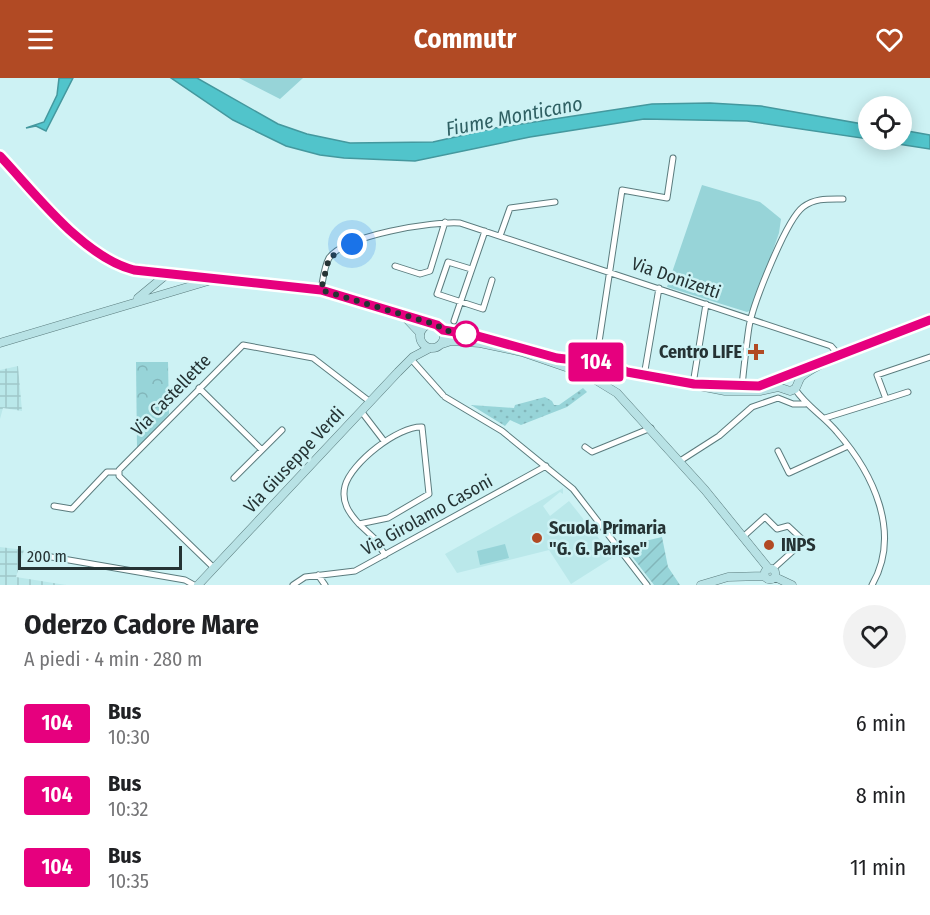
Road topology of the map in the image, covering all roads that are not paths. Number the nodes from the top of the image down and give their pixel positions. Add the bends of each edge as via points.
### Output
1 (0, 156) edge
2 (673, 158) dead end
3 (843, 200) dead end
4 (555, 202) dead end
5 (445, 222) junction
6 (485, 231) junction
7 (500, 236) junction
8 (395, 266) dead end
9 (471, 269) junction
10 (134, 270) junction
11 (609, 271) junction
12 (166, 274) junction
13 (220, 279) junction
14 (492, 280) dead end
15 (659, 288) junction
16 (321, 290) junction
17 (161, 293) junction
18 (142, 294) junction
19 (135, 301) junction
20 (460, 301) junction
21 (706, 304) junction
22 (401, 314) junction
23 (752, 318) junction
24 (930, 320) edge
25 (454, 321) dead end
26 (433, 324) junction
27 (443, 330) junction
28 (420, 337) junction
29 (0, 343) edge
30 (442, 344) junction
31 (861, 347) junction
32 (430, 348) junction
33 (838, 354) junction
34 (930, 357) edge
35 (412, 358) junction
36 (592, 363) junction
37 (605, 373) junction
38 (586, 374) junction
39 (792, 374) junction
40 (644, 376) junction
41 (595, 378) junction
42 (783, 378) junction
43 (799, 380) junction
44 (693, 384) junction
45 (742, 386) junction
46 (609, 387) junction
47 (199, 388) junction
48 (783, 388) junction
49 (795, 389) junction
50 (908, 392) dead end
51 (886, 399) junction
52 (369, 401) junction
53 (805, 404) junction
54 (361, 411) junction
55 (825, 418) junction
56 (651, 428) junction
57 (282, 430) dead end
58 (384, 441) junction
59 (848, 446) junction
60 (585, 447) dead end
61 (262, 450) junction
62 (778, 451) dead end
63 (680, 461) junction
64 (546, 466) junction
65 (118, 472) junction
66 (234, 478) dead end
67 (54, 506) dead end
68 (359, 524) junction
69 (744, 536) junction
70 (34, 554) dead end
71 (384, 555) junction
72 (214, 568) junction
73 (770, 573) junction
74 (318, 575) junction
75 (196, 585) edge
76 (293, 585) edge
77 (325, 585) edge
78 (647, 585) edge
79 (701, 585) edge
80 (791, 585) edge
81 (872, 585) edge

1 - 10 main road via 87,246 104,259
2 - 11 street via 667,198 622,190
3 - 23 street via 819,199 796,214 782,236
4 - 7 street via 510,208
5 - 6 street, Via Donizetti
5 - 8 street via 430,271 420,274
5 - 16 street, Via Donizetti via 399,229 339,250 326,265
6 - 7 street, Via Donizetti
6 - 9 street
7 - 11 street, Via Donizetti
9 - 20 street
9 - 20 street via 448,262 437,294
10 - 12 main road
10 - 18 main road via 143,279
11 - 15 street, Via Donizetti
11 - 36 street
12 - 13 main road
12 - 17 main road via 170,283
12 - 18 main road
13 - 16 main road
13 - 17 main road
14 - 20 street via 483,309
15 - 21 street, Via Donizetti
15 - 40 street
16 - 22 main road
17 - 19 main road
18 - 19 main road
19 - 29 main road
20 - 25 street
21 - 23 street, Via Donizetti
21 - 44 street
22 - 26 main road
22 - 28 main road
23 - 33 street, Via Donizetti via 831,346
23 - 45 street
24 - 31 main road
26 - 27 main road
26 - 28 main road via 425,326
27 - 30 main road
27 - 36 main road
28 - 32 main road
28 - 35 main road, Via Giuseppe Verdi
30 - 32 main road
30 - 38 main road via 451,341 506,348
31 - 33 main road
31 - 43 main road
32 - 35 main road, Via Giuseppe Verdi
33 - 39 main road
34 - 51 street via 877,375
35 - 52 main road, Via Giuseppe Verdi
35 - 64 street via 444,396 502,431
36 - 37 main road
36 - 38 main road via 584,368
37 - 40 main road
37 - 41 main road
37 - 46 main road
38 - 41 main road
39 - 42 main road
39 - 43 main road
40 - 44 main road
41 - 46 main road
42 - 45 main road via 765,385
42 - 48 main road
43 - 49 main road
44 - 45 main road
44 - 48 main road via 736,392
46 - 56 main road
47 - 52 street, Via Castellette via 243,345 313,358
47 - 61 street
47 - 65 street, Via Castellette
48 - 49 main road
49 - 53 street
50 - 51 street
51 - 55 street
52 - 54 main road, Via Giuseppe Verdi
53 - 55 street
53 - 63 street via 777,398 752,407 719,436
54 - 58 street
54 - 72 main road, Via Giuseppe Verdi
55 - 59 street
56 - 60 street via 592,452
56 - 63 main road
57 - 61 street
58 - 68 street via 350,475 345,486 345,504
58 - 68 street via 422,427 430,489 424,498 388,518
59 - 62 street via 789,473
59 - 81 street via 877,495 885,528 880,572
61 - 66 street
63 - 69 main road
64 - 71 street, Via Girolamo Casoni
64 - 78 street via 573,489
65 - 67 street, Via Castellette via 107,472 72,509
65 - 72 street
68 - 71 street
69 - 73 main road
69 - 73 street via 765,517 777,529 792,528 804,542
70 - 75 street
71 - 74 street, Via Girolamo Casoni via 355,571
72 - 75 main road, Via Giuseppe Verdi
73 - 79 main road via 728,577
73 - 80 main road
74 - 76 street, Via Girolamo Casoni
74 - 77 street

